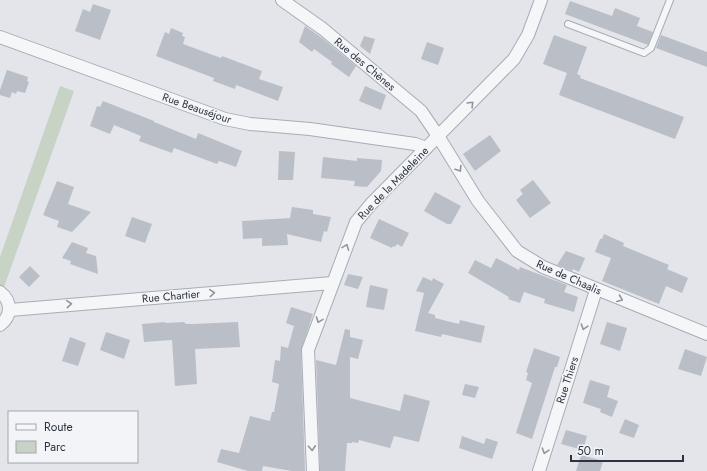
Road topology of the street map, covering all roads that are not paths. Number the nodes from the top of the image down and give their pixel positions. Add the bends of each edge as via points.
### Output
1 (282, 0) edge
2 (541, 0) edge
3 (670, 0) edge
4 (568, 24) dead end
5 (0, 37) edge
6 (438, 136) junction
7 (426, 148) junction
8 (332, 283) junction
9 (596, 290) junction
10 (0, 292) edge
11 (10, 310) junction
12 (0, 325) edge
13 (707, 334) edge
14 (313, 471) edge
15 (538, 471) edge

1 - 6 street, Rue des Chênes via 322,28 421,111
6 -> 2 street, Rue de la Madeleine via 514,59 528,35
3 - 4 lane via 651,48 644,52
5 - 7 street, Rue Beauséjour via 225,119 250,124 318,130 415,144
6 - 7 street, Rue de la Madeleine
6 -> 9 street, Rue de Chaalis via 478,201 517,251 543,267
8 -> 7 street, Rue de la Madeleine via 356,222
11 -> 8 street, Rue Chartier
8 -> 14 street, Rue de la Madeleine via 308,350
9 -> 13 street, Rue de Chaalis
9 -> 15 street, Rue Thiers
10 - 11 street via 6,297
11 - 12 street

